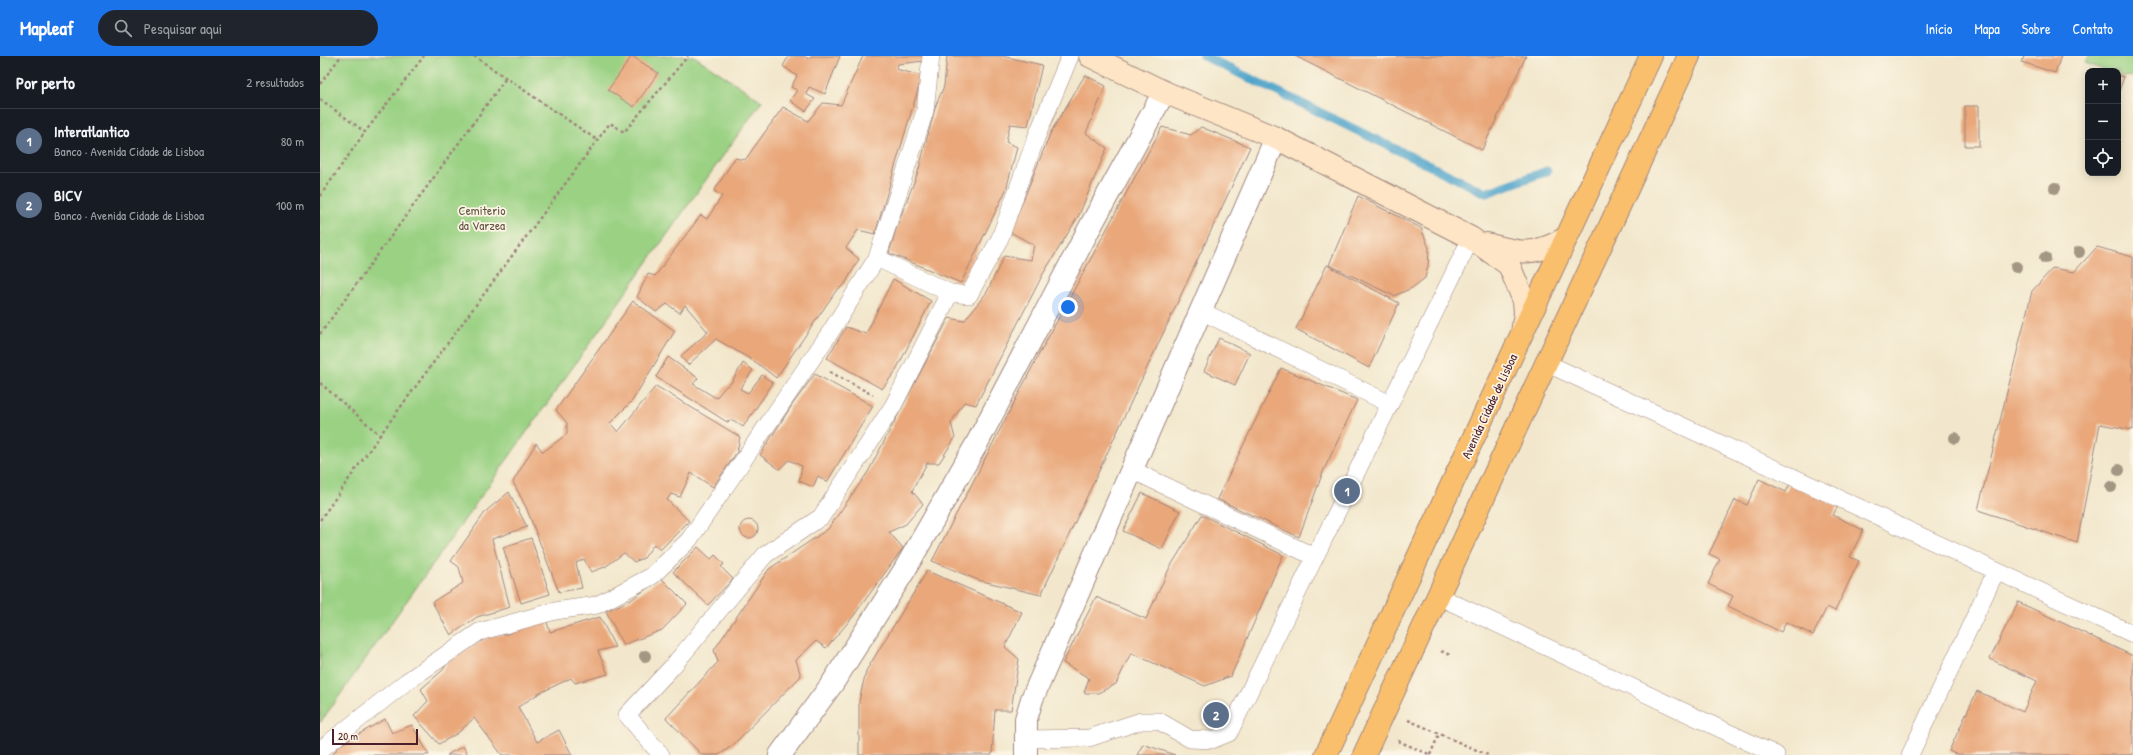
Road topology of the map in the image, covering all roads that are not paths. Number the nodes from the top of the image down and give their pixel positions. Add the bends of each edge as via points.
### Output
1 (931, 56) edge
2 (1070, 56) edge
3 (1090, 56) edge
4 (1651, 56) edge
5 (1689, 56) edge
6 (1164, 92) junction
7 (1276, 138) junction
8 (1471, 238) junction
9 (1566, 238) junction
10 (877, 258) junction
11 (950, 293) junction
12 (1201, 311) junction
13 (1521, 335) junction
14 (1546, 364) junction
15 (1390, 404) junction
16 (1132, 470) junction
17 (1315, 557) junction
18 (1996, 571) junction
19 (1438, 596) junction
20 (2133, 634) edge
21 (1026, 747) edge
22 (320, 750) edge
23 (661, 755) edge
24 (780, 755) edge
25 (1326, 755) edge
26 (1364, 755) edge
27 (1776, 755) edge
28 (1910, 755) edge

1 - 10 lane via 925,111
2 - 11 lane via 1036,138 1000,238 969,295
3 - 6 street
4 - 9 main road, Avenida Cidade de Lisboa
5 - 14 main road
6 - 7 street
6 - 24 street via 976,445 904,571 832,684
7 - 8 street
7 - 12 street
8 - 9 street via 1511,251 1523,252 1549,247
8 - 13 street via 1510,266 1524,302
8 - 15 lane
9 - 13 main road, Avenida Cidade de Lisboa
10 - 11 lane
10 - 22 lane via 832,331 689,540 652,576 597,605 555,611 479,632 406,682
11 - 23 lane via 893,406 821,517 765,555 672,667 627,715
12 - 15 lane
12 - 16 street
13 - 25 main road, Avenida Cidade de Lisboa
14 - 18 lane
14 - 19 main road
15 - 17 lane
16 - 17 lane
16 - 21 street via 1032,699 1026,719
17 - 21 lane via 1229,733 1212,740 1190,739 1159,721 1141,721 1089,738
18 - 20 lane
18 - 28 lane
19 - 26 main road
19 - 27 lane

